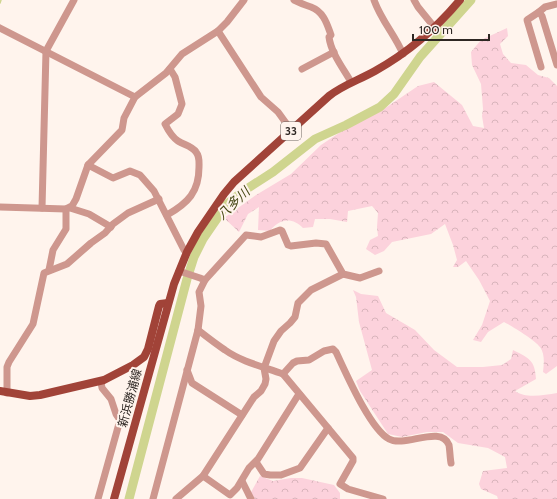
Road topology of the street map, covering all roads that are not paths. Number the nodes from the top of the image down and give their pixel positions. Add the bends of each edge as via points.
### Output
1 (74, 0) edge
2 (244, 0) edge
3 (294, 0) edge
4 (374, 0) edge
5 (414, 0) edge
6 (460, 0) edge
7 (557, 4) edge
8 (539, 12) junction
9 (0, 28) edge
10 (435, 28) junction
11 (218, 31) junction
12 (46, 51) junction
13 (334, 52) junction
14 (403, 54) junction
15 (557, 65) edge
16 (541, 67) dead end
17 (170, 69) junction
18 (302, 69) dead end
19 (351, 82) junction
20 (135, 97) junction
21 (291, 130) junction
22 (88, 165) junction
23 (159, 199) junction
24 (0, 207) edge
25 (42, 208) junction
26 (68, 208) junction
27 (167, 215) junction
28 (111, 227) junction
29 (187, 252) junction
30 (49, 270) junction
31 (379, 271) dead end
32 (180, 272) junction
33 (343, 274) junction
34 (202, 279) junction
35 (168, 302) junction
36 (198, 330) junction
37 (264, 368) junction
38 (187, 369) junction
39 (283, 374) junction
40 (101, 382) junction
41 (4, 392) edge
42 (300, 395) junction
43 (242, 415) junction
44 (328, 428) junction
45 (256, 462) junction
46 (451, 463) dead end
47 (203, 476) junction
48 (242, 480) junction
49 (228, 497) edge
50 (98, 499) edge
51 (114, 499) edge
52 (153, 499) edge
53 (176, 499) edge
54 (251, 499) edge
55 (383, 499) edge

1 - 12 street
2 - 11 street
3 - 13 street via 323,16 331,35 330,41
4 - 14 street via 378,12
5 - 10 street
6 - 10 main road, 33
7 - 8 street via 545,6
8 - 15 street
8 - 16 street via 527,20
9 - 12 street
10 - 14 main road, 33
11 - 17 street via 182,54
11 - 21 street via 261,97 282,116
12 - 20 street
12 - 25 street
13 - 18 street
13 - 19 street
14 - 19 main road, 33 via 374,72
17 - 20 street
17 - 27 street via 175,76 182,104 178,114 164,124 177,140 198,154 199,179 197,187 186,202
19 - 21 main road, 33 via 340,87
20 - 22 street via 124,118 122,130
21 - 29 main road, 33 via 234,182 198,232
22 - 23 street via 113,178 126,172 135,172 149,184
22 - 26 street via 78,194 72,206
23 - 27 street
23 - 28 street via 128,213
24 - 25 street
25 - 26 street
26 - 28 street via 90,214
26 - 30 street via 66,229 53,250
27 - 29 street
28 - 30 street via 67,264
29 - 32 main road, 33
30 - 41 street via 43,275 33,324 7,366
31 - 33 street via 360,278
32 - 34 street
32 - 35 main road, 33
33 - 34 street via 326,244 291,246 280,230 261,237 246,235
33 - 37 street via 311,290 298,303 295,317 278,334
34 - 36 street
35 - 40 main road, 33 via 159,306 144,357
35 - 51 main road, 新浜勝浦線
36 - 37 street via 226,351
36 - 38 street
37 - 39 street
37 - 43 street via 265,384
38 - 43 street via 192,383
38 - 52 street
39 - 42 street
39 - 46 street via 297,361 309,360 333,349 355,392 382,435 394,442 431,436 442,438 448,445
40 - 41 main road, 33 via 40,395
40 - 50 street via 120,420
42 - 44 street
42 - 45 street
43 - 47 street
44 - 45 street via 300,468 281,475 270,475 264,474
44 - 55 street via 353,458 340,484 348,489
45 - 48 street
47 - 49 street
47 - 53 street
48 - 49 street
48 - 54 street

